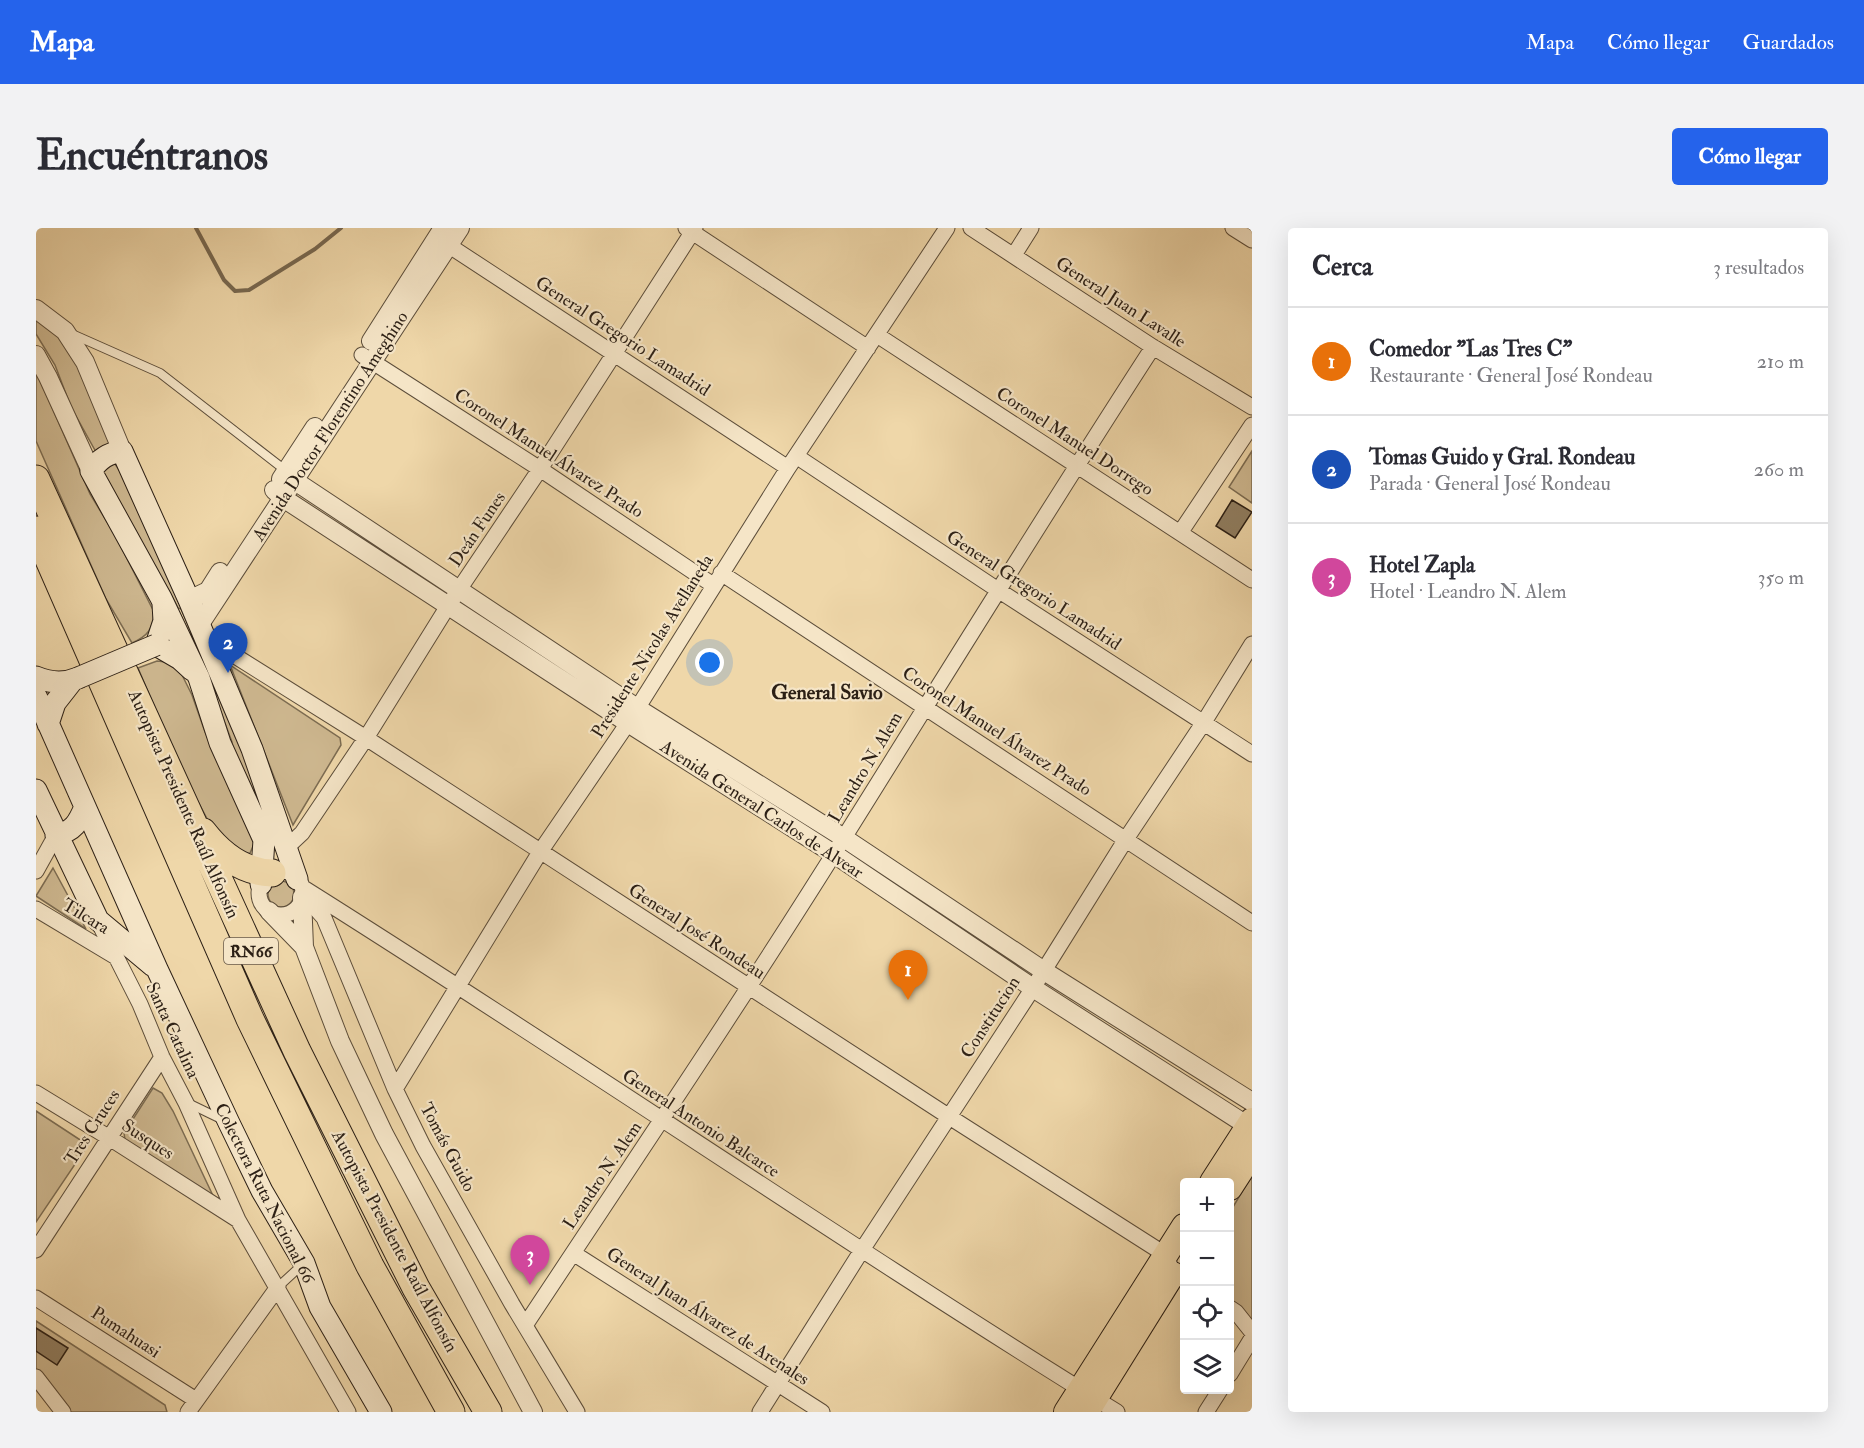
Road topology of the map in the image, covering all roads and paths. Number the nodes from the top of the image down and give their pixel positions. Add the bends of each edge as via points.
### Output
1 (460, 228) edge
2 (947, 228) edge
3 (971, 228) edge
4 (1031, 228) edge
5 (1233, 228) edge
6 (691, 229) edge
7 (443, 237) edge
8 (1252, 240) edge
9 (1014, 255) junction
10 (36, 309) edge
11 (65, 331) junction
12 (877, 335) junction
13 (1153, 347) junction
14 (868, 348) junction
15 (615, 353) junction
16 (36, 355) edge
17 (367, 358) junction
18 (1252, 407) edge
19 (1252, 425) edge
20 (122, 451) junction
21 (792, 462) junction
22 (1077, 464) junction
23 (540, 469) junction
24 (91, 471) junction
25 (291, 476) junction
26 (36, 479) edge
27 (279, 494) junction
28 (36, 530) edge
29 (1180, 533) junction
30 (717, 579) junction
31 (1252, 580) edge
32 (998, 590) junction
33 (459, 591) junction
34 (161, 598) junction
35 (189, 600) junction
36 (448, 606) junction
37 (203, 632) junction
38 (1252, 644) edge
39 (156, 645) junction
40 (36, 677) edge
41 (199, 678) junction
42 (76, 679) junction
43 (36, 696) edge
44 (924, 707) junction
45 (637, 708) junction
46 (1204, 722) junction
47 (628, 723) junction
48 (48, 724) junction
49 (366, 738) junction
50 (1252, 754) edge
51 (36, 790) edge
52 (85, 807) junction
53 (186, 811) junction
54 (56, 835) junction
55 (844, 838) junction
56 (1126, 838) junction
57 (286, 848) junction
58 (540, 852) junction
59 (834, 854) junction
60 (36, 871) edge
61 (278, 878) junction
62 (36, 909) edge
63 (269, 911) junction
64 (98, 920) junction
65 (1252, 923) edge
66 (304, 947) junction
67 (116, 957) junction
68 (157, 969) junction
69 (1044, 971) junction
70 (458, 986) junction
71 (748, 987) junction
72 (1033, 988) junction
73 (162, 1057) junction
74 (395, 1089) junction
75 (36, 1093) edge
76 (186, 1102) junction
77 (1252, 1102) edge
78 (948, 1116) junction
79 (661, 1120) junction
80 (229, 1123) junction
81 (1251, 1124) edge
82 (108, 1137) junction
83 (1252, 1154) edge
84 (1215, 1178) edge
85 (1234, 1182) edge
86 (238, 1220) junction
87 (1184, 1232) edge
88 (36, 1250) edge
89 (862, 1250) junction
90 (573, 1253) junction
91 (304, 1263) junction
92 (1177, 1266) edge
93 (278, 1287) junction
94 (36, 1298) edge
95 (1234, 1311) edge
96 (526, 1324) junction
97 (1252, 1332) edge
98 (1252, 1338) edge
99 (1234, 1367) edge
100 (36, 1377) edge
101 (778, 1384) junction
102 (1217, 1394) edge
103 (1088, 1400) edge
104 (192, 1406) edge
105 (63, 1412) edge
106 (348, 1412) edge
107 (381, 1412) edge
108 (451, 1412) edge
109 (488, 1412) edge
110 (533, 1412) edge
111 (577, 1412) edge
112 (760, 1412) edge
113 (822, 1412) edge
114 (1066, 1412) edge
115 (1117, 1412) edge
116 (1206, 1412) edge

1 - 7 street, Avenida Doctor Florentino Ameghino
2 - 12 street, Presidente Nicolas Avellaneda
3 - 9 street, General Juan Lavalle
4 - 9 street
5 - 8 street
6 - 14 street
6 - 15 street, Deán Funes
7 - 15 street, General Gregorio Lamadrid
7 - 17 street, Avenida Doctor Florentino Ameghino
9 - 13 street, General Juan Lavalle
10 - 11 street
11 - 20 street via 86,362
11 - 25 lane via 160,373
12 - 14 street, Presidente Nicolas Avellaneda
12 - 22 street, Coronel Manuel Dorrego
13 - 18 street, General Juan Lavalle
13 - 22 street, Leandro N. Alem
14 - 21 street, Presidente Nicolas Avellaneda
15 - 21 street, General Gregorio Lamadrid
15 - 23 street, Deán Funes
16 - 24 street
17 - 23 street, Coronel Manuel Álvarez Prado
17 - 25 street, Avenida Doctor Florentino Ameghino
19 - 29 street
20 - 24 main road via 107,455
20 - 35 main road
21 - 30 street, Presidente Nicolas Avellaneda
21 - 32 street, General Gregorio Lamadrid
22 - 29 street, Coronel Manuel Dorrego
22 - 32 street, Leandro N. Alem
23 - 30 street, Coronel Manuel Álvarez Prado
23 - 33 street, Deán Funes
24 - 34 main road
25 - 27 street, Avenida Doctor Florentino Ameghino
25 - 33 street, Avenida General Carlos de Alvear
26 - 53 highway, Autopista Presidente Raúl Alfonsín / RN66
27 - 35 street, Avenida Doctor Florentino Ameghino via 208,591
27 - 36 street, Avenida General Carlos de Alvear
27 - 37 street, Avenida Doctor Florentino Ameghino
28 - 108 highway, Autopista Presidente Raúl Alfonsín / RN66 via 250,1019 370,1266
29 - 31 street, Coronel Manuel Dorrego
30 - 44 street, Coronel Manuel Álvarez Prado
30 - 45 street, Presidente Nicolas Avellaneda
32 - 44 street, Leandro N. Alem
32 - 46 street, General Gregorio Lamadrid
33 - 36 street, Deán Funes
33 - 45 street, Avenida General Carlos de Alvear
34 - 39 main road via 164,621
34 - 41 main road
35 - 37 main road
36 - 47 street, Avenida General Carlos de Alvear
36 - 49 street, Deán Funes
37 - 49 street, General José Rondeau
37 - 57 main road via 252,749
38 - 46 street, Constitucion
39 - 41 main road via 180,659
39 - 42 main road, bridge
40 - 42 main road via 48,682
41 - 61 main road via 220,743
42 - 48 main road via 55,703
43 - 48 main road, Colectora Ruta Nacional 66
44 - 55 street, Leandro N. Alem
44 - 56 street, Coronel Manuel Álvarez Prado
45 - 47 street, Presidente Nicolas Avellaneda
45 - 55 street, Avenida General Carlos de Alvear
46 - 50 street, General Gregorio Lamadrid
46 - 56 street, Constitucion
47 - 58 street, Presidente Nicolas Avellaneda
47 - 59 street, Avenida General Carlos de Alvear
48 - 52 main road, Colectora Ruta Nacional 66
49 - 57 street, Deán Funes via 302,833
49 - 58 street, General José Rondeau
51 - 54 main road, Colectora Ruta Nacional 66
52 - 54 main road via 76,827
52 - 68 main road, Colectora Ruta Nacional 66
53 - 61 highway via 222,853
53 - 109 highway, Autopista Presidente Raúl Alfonsín / RN66 via 297,1051 411,1278
54 - 60 street
54 - 64 main road, Colectora Ruta Nacional 66
55 - 59 street, Leandro N. Alem
55 - 69 street, Avenida General Carlos de Alvear
56 - 65 street, Coronel Manuel Álvarez Prado
56 - 69 street, Constitucion
57 - 61 main road
58 - 70 street, Presidente Nicolas Avellaneda
58 - 71 street, General José Rondeau
59 - 71 street, Leandro N. Alem
59 - 72 street, Avenida General Carlos de Alvear
61 - 63 street via 259,890 261,902
61 - 63 street via 296,908 289,913
61 - 66 street
61 - 70 street, General Antonio Balcarce
61 - 74 street, Tomás Guido via 324,918
62 - 67 street, Tilcara
63 - 66 street
64 - 67 street, Santa Catalina
64 - 68 main road, Colectora Ruta Nacional 66
66 - 110 street via 340,1041 384,1134
67 - 73 street, Santa Catalina
68 - 80 main road, Colectora Ruta Nacional 66
69 - 72 street, Constitucion
69 - 77 street, Avenida General Carlos de Alvear
70 - 74 street, Presidente Nicolas Avellaneda
70 - 79 street, General Antonio Balcarce
71 - 78 street, General José Rondeau
71 - 79 street, Leandro N. Alem
72 - 78 street, Constitucion
72 - 81 street, Avenida General Carlos de Alvear
73 - 76 street, Santa Catalina
73 - 82 street, Tres Cruces
74 - 96 street, Tomás Guido via 423,1146
75 - 82 street, Susques
76 - 80 lane
76 - 86 street, Santa Catalina
78 - 89 street, Constitucion
78 - 92 street, General José Rondeau
79 - 89 street, General Antonio Balcarce
79 - 90 street, Leandro N. Alem
80 - 91 main road, Colectora Ruta Nacional 66 via 262,1191
81 - 84 main road
82 - 86 street, Susques
82 - 88 street, Tres Cruces
83 - 85 main road
86 - 93 street, Santa Catalina
87 - 92 main road
89 - 101 street, Constitucion
89 - 103 street, General Antonio Balcarce
90 - 96 street, Leandro N. Alem
90 - 101 street, General Juan Álvarez de Arenales
91 - 93 lane
91 - 107 main road, Colectora Ruta Nacional 66 via 320,1307
92 - 103 main road
93 - 104 street
93 - 106 street, Santa Catalina
94 - 104 street, Pumahuasi
95 - 97 street
96 - 111 street, Tomás Guido
98 - 99 street
100 - 105 street
101 - 112 street, Constitucion
101 - 113 street, General Juan Álvarez de Arenales
102 - 116 street
103 - 114 main road
103 - 115 street, General Antonio Balcarce

